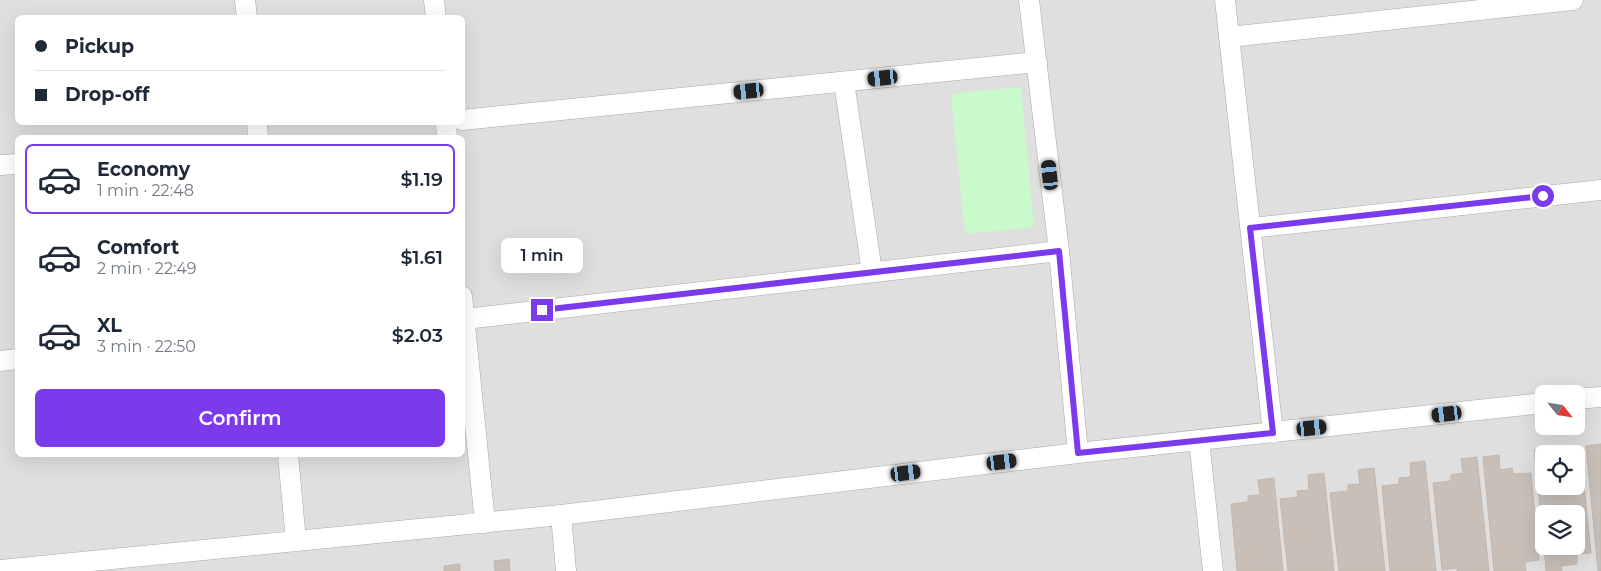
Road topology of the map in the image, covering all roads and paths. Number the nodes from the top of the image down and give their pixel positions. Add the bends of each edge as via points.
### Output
1 (245, 0) edge
2 (434, 0) edge
3 (1030, 0) edge
4 (1225, 0) edge
5 (1573, 0) edge
6 (247, 15) edge
7 (436, 15) edge
8 (1229, 37) junction
9 (1037, 62) junction
10 (844, 82) junction
11 (465, 120) edge
12 (15, 164) edge
13 (0, 166) edge
14 (1601, 190) edge
15 (1250, 228) junction
16 (1059, 251) junction
17 (872, 272) junction
18 (465, 319) joint
19 (15, 359) edge
20 (0, 360) edge
21 (1601, 396) edge
22 (1585, 398) edge
23 (1535, 404) edge
24 (1273, 433) junction
25 (1199, 440) junction
26 (1078, 453) junction
27 (288, 457) edge
28 (561, 515) junction
29 (484, 522) junction
30 (296, 541) junction
31 (2, 570) edge
32 (566, 571) edge
33 (1213, 571) edge

1 - 6 street
2 - 7 street
3 - 9 street
4 - 8 street
5 - 8 street
8 - 15 street
9 - 10 street
9 - 16 street
10 - 11 street
10 - 17 street
12 - 13 street
14 - 15 street
15 - 24 street
16 - 17 street
16 - 26 street
17 - 18 street
18 - 29 street
19 - 20 street
21 - 22 street
23 - 24 street
24 - 25 street
25 - 26 street
25 - 33 street
26 - 28 street
27 - 30 street
28 - 29 street
28 - 32 street
29 - 30 street
30 - 31 street

